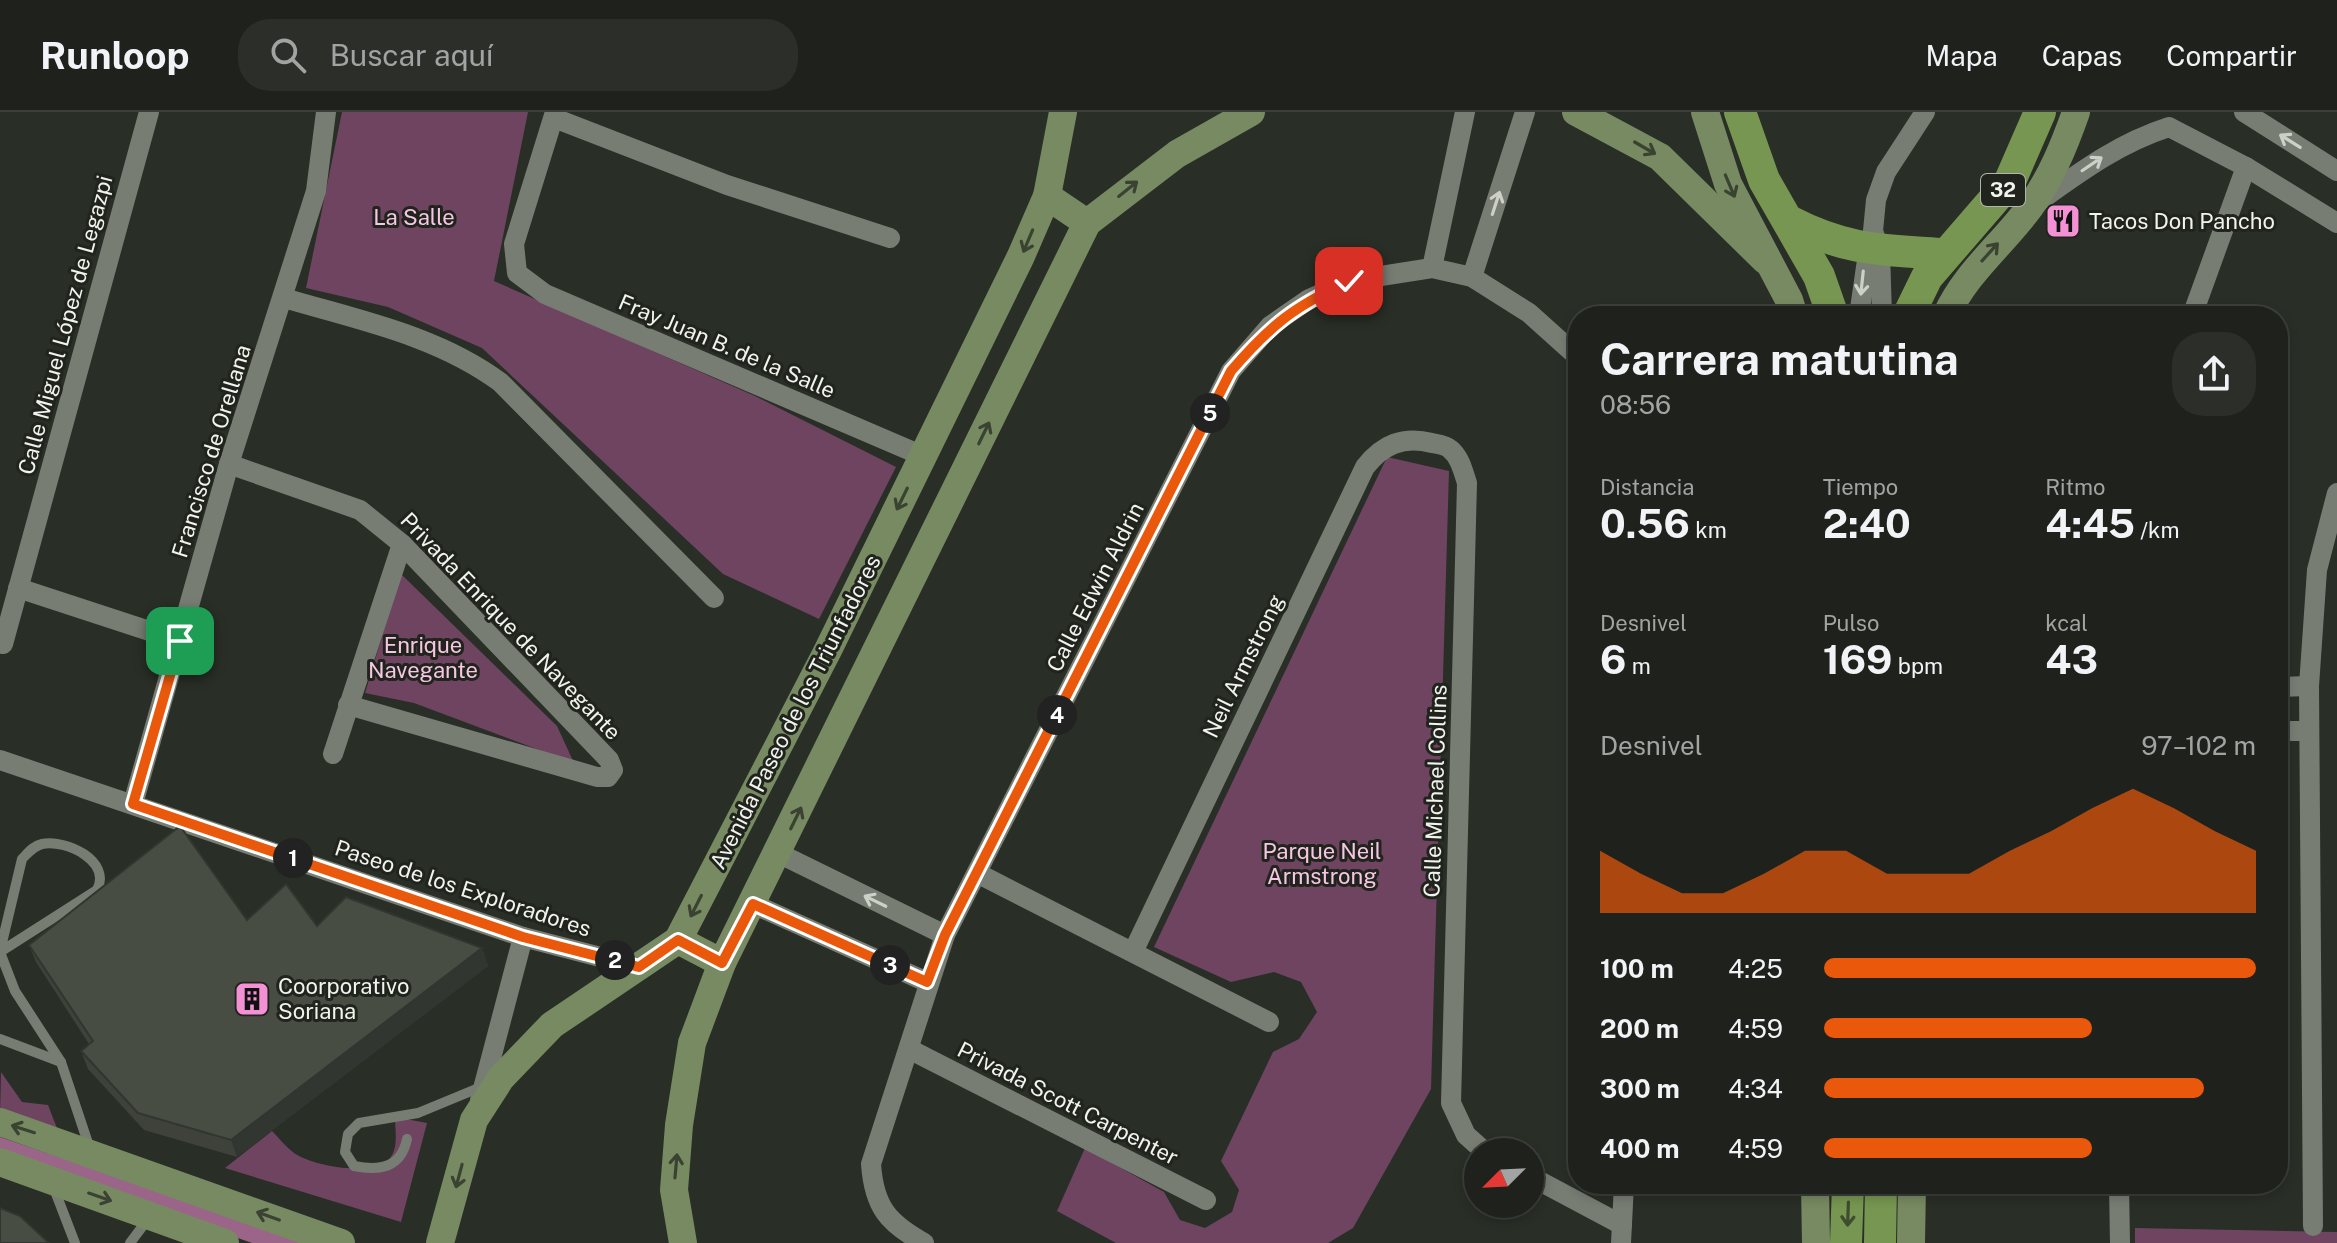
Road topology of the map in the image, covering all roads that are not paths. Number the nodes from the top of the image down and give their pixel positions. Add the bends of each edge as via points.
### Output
1 (149, 112) edge
2 (326, 112) edge
3 (1063, 112) edge
4 (1251, 112) edge
5 (1465, 112) edge
6 (1525, 112) edge
7 (1576, 112) edge
8 (1705, 112) edge
9 (1740, 112) edge
10 (1925, 112) edge
11 (2040, 112) edge
12 (2076, 112) edge
13 (2244, 112) edge
14 (554, 115) edge
15 (2167, 120) edge
16 (2246, 167) junction
17 (2337, 171) edge
18 (1047, 196) junction
19 (2028, 209) junction
20 (1789, 221) junction
21 (1087, 223) junction
22 (2337, 223) edge
23 (890, 238) dead end
24 (1873, 244) junction
25 (1944, 254) junction
26 (1765, 260) junction
27 (1432, 268) junction
28 (1462, 275) junction
29 (284, 298) junction
30 (1791, 306) edge
31 (1830, 306) edge
32 (1861, 306) edge
33 (1881, 306) edge
34 (1913, 306) edge
35 (1952, 306) edge
36 (2196, 306) edge
37 (1568, 348) edge
38 (1427, 442) joint
39 (923, 456) junction
40 (229, 464) junction
41 (2337, 493) edge
42 (402, 544) junction
43 (18, 588) junction
44 (714, 598) dead end
45 (180, 641) junction
46 (3, 644) dead end
47 (2309, 686) junction
48 (2288, 687) edge
49 (348, 705) junction
50 (2288, 731) edge
51 (2308, 731) junction
52 (333, 754) dead end
53 (0, 760) edge
54 (133, 804) junction
55 (778, 853) junction
56 (977, 873) junction
57 (753, 904) junction
58 (945, 935) junction
59 (523, 937) junction
60 (678, 940) junction
61 (1134, 950) junction
62 (0, 952) edge
63 (722, 963) junction
64 (639, 967) junction
65 (927, 982) junction
66 (1269, 1022) dead end
67 (0, 1039) edge
68 (909, 1049) junction
69 (61, 1062) junction
70 (483, 1086) junction
71 (474, 1120) junction
72 (0, 1122) edge
73 (1469, 1138) edge
74 (407, 1139) dead end
75 (90, 1151) junction
76 (0, 1162) edge
77 (52, 1180) junction
78 (1544, 1185) edge
79 (1624, 1194) edge
80 (1815, 1194) edge
81 (1848, 1194) edge
82 (1881, 1194) edge
83 (1912, 1194) edge
84 (2119, 1194) edge
85 (1206, 1200) dead end
86 (151, 1215) junction
87 (2313, 1226) dead end
88 (1622, 1234) edge
89 (75, 1243) edge
90 (130, 1243) edge
91 (225, 1243) edge
92 (341, 1243) edge
93 (440, 1243) edge
94 (683, 1243) edge
95 (924, 1243) edge
96 (1816, 1243) edge
97 (1846, 1243) edge
98 (1880, 1243) edge
99 (1911, 1243) edge
100 (2120, 1243) edge

1 - 43 street, Calle Miguel López de Legazpi
2 - 29 street, Francisco de Orellana via 316,191
3 - 18 street, Avenida Paseo de los Triunfadores
21 -> 4 street, Avenida Paseo de los Triunfadores via 1134,183
5 - 27 street
28 -> 6 street
7 -> 26 street via 1660,157
8 -> 26 street via 1728,184
9 - 20 main road via 1764,180
10 - 24 street via 1880,185
11 - 25 main road, 32 via 2010,181
12 - 19 street via 2063,150
17 -> 13 street
14 - 23 street via 727,185
14 - 39 street, Fray Juan B. de la Salle via 514,244 517,273 545,294
15 - 16 street
19 -> 15 street via 2100,158
16 - 22 street
16 - 36 street
18 - 21 street
18 -> 39 street, Avenida Paseo de los Triunfadores
35 -> 19 street via 1972,272
20 - 24 main road via 1822,238
20 - 31 main road
55 -> 21 street, Avenida Paseo de los Triunfadores
24 - 25 main road
24 -> 32 street
24 - 33 street
25 - 34 main road, 32
26 - 30 street
27 - 28 street, Calle Edwin Aldrin
27 - 56 street, Calle Edwin Aldrin via 1349,281 1309,299 1270,326 1231,371
28 - 37 street via 1529,313
29 - 40 street, Francisco de Orellana
29 - 44 street via 437,344 470,360 500,382
38 - 61 street, Neil Armstrong via 1392,443 1365,467
38 - 73 street, Calle Michael Collins via 1449,447 1467,483 1451,1103
39 -> 60 street, Avenida Paseo de los Triunfadores
40 - 42 street, Privada Enrique de Navegante via 360,510
40 - 45 street, Francisco de Orellana
41 - 47 street via 2317,570
42 - 49 street
42 - 49 street, Privada Enrique de Navegante via 613,770 608,777
43 - 45 street
43 - 46 street, Calle Miguel López de Legazpi
45 - 54 street, Francisco de Orellana
47 - 48 street
47 - 51 street
49 - 52 street
50 - 51 street
51 - 87 street
53 - 54 street, Paseo de los Exploradores
54 - 59 street, Paseo de los Exploradores
55 - 57 street, Avenida Paseo de los Triunfadores
58 -> 55 street
56 - 58 street, Calle Edwin Aldrin
56 - 61 street
57 - 63 street, Avenida Paseo de los Triunfadores
57 - 65 street
58 - 65 street, Calle Edwin Aldrin
59 - 64 street, Paseo de los Exploradores
59 - 70 street
60 - 63 street
60 - 64 street, Avenida Paseo de los Triunfadores
61 - 66 street
62 - 62 lane via 22,859 43,844 93,859 102,869 97,890
62 - 69 lane via 15,991
94 -> 63 street, Avenida Paseo de los Triunfadores via 674,1190 679,1125 692,1043
64 - 71 street, Avenida Paseo de los Triunfadores via 552,1025 501,1078
65 - 68 street, Calle Edwin Aldrin
67 - 69 lane
68 - 85 street, Privada Scott Carpenter
68 - 95 street, Calle Edwin Aldrin via 871,1164 877,1199 898,1228
69 - 75 lane
70 - 71 street
70 - 74 lane via 418,1113 359,1123 348,1134 345,1152 354,1166 377,1170 404,1154
71 -> 93 street, Avenida Paseo de los Triunfadores
75 -> 72 street
92 -> 75 street
76 - 77 street
77 -> 86 street
77 - 89 lane
78 - 88 street
79 - 88 street
80 - 96 street
81 -> 97 main road
82 - 98 main road
83 - 99 street
84 - 100 street
86 - 90 lane
86 - 91 street

